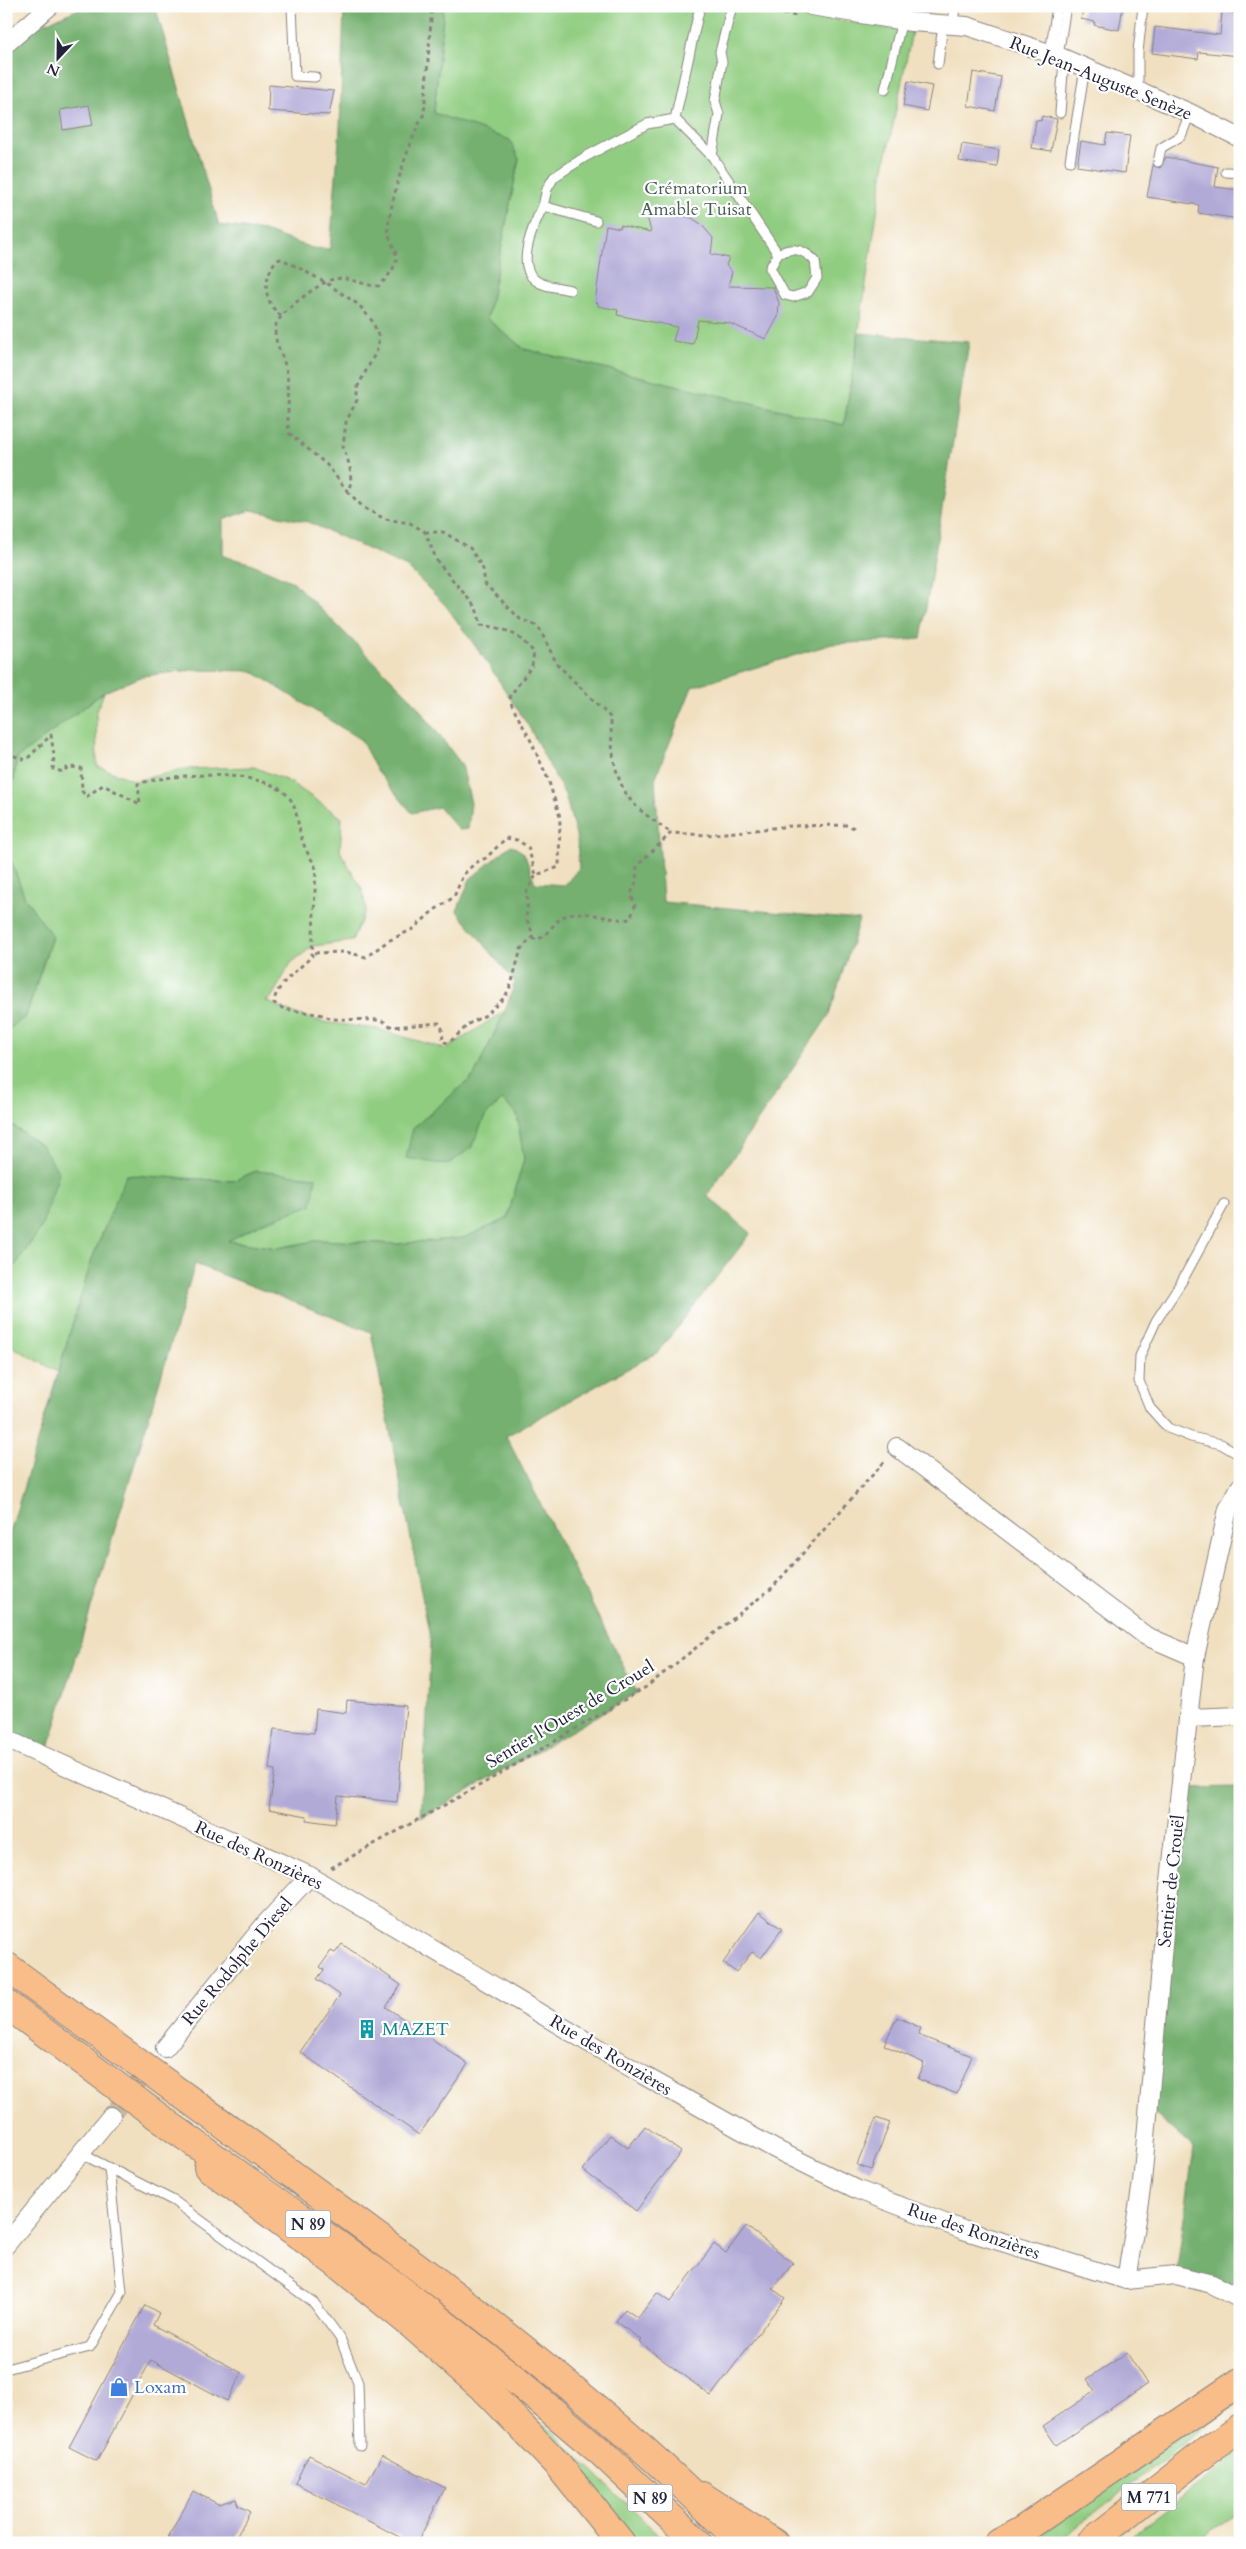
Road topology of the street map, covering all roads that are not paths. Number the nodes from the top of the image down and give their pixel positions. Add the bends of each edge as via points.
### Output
1 (292, 6) edge
2 (700, 6) edge
3 (732, 6) edge
4 (955, 6) edge
5 (1057, 6) edge
6 (1066, 6) edge
7 (1143, 6) edge
8 (40, 10) edge
9 (807, 11) edge
10 (895, 13) edge
11 (948, 24) junction
12 (6, 44) edge
13 (1058, 56) junction
14 (938, 64) dead end
15 (1084, 68) junction
16 (314, 77) dead end
17 (885, 90) dead end
18 (1138, 91) junction
19 (1060, 113) dead end
20 (1190, 113) junction
21 (676, 119) junction
22 (1240, 138) edge
23 (712, 156) junction
24 (1070, 161) dead end
25 (1158, 162) dead end
26 (1226, 172) dead end
27 (1240, 173) edge
28 (543, 206) junction
29 (596, 221) dead end
30 (778, 254) junction
31 (570, 290) dead end
32 (1224, 1204) dead end
33 (897, 1447) road end
34 (1240, 1455) edge
35 (1240, 1487) edge
36 (1195, 1657) junction
37 (1240, 1716) edge
38 (1188, 1718) junction
39 (6, 1739) edge
40 (310, 1876) junction
41 (6, 1966) edge
42 (6, 2004) edge
43 (165, 2048) tunnel mouth
44 (111, 2116) tunnel mouth
45 (172, 2127) junction
46 (80, 2153) junction
47 (109, 2168) junction
48 (6, 2245) edge
49 (1126, 2280) junction
50 (1240, 2299) edge
51 (6, 2369) edge
52 (1240, 2382) edge
53 (1240, 2419) edge
54 (1240, 2429) edge
55 (360, 2446) dead end
56 (1208, 2450) junction
57 (675, 2478) junction
58 (621, 2543) edge
59 (698, 2543) edge
60 (741, 2543) edge
61 (774, 2543) edge
62 (999, 2543) edge
63 (1090, 2543) edge

1 - 16 lane via 295,76
2 - 21 lane
3 - 23 lane via 720,52 722,62 715,101 719,114
4 - 11 lane
5 - 13 lane
6 - 13 lane
7 - 18 lane
8 - 12 street
9 - 10 street, Rue Jean-Auguste Senèze
10 - 11 street, Rue Jean-Auguste Senèze
10 - 17 lane
11 - 13 street, Rue Jean-Auguste Senèze via 967,26
11 - 14 lane
13 - 15 street, Rue Jean-Auguste Senèze
13 - 19 lane
15 - 18 street, Rue Jean-Auguste Senèze
15 - 24 lane
18 - 20 street, Rue Jean-Auguste Senèze
20 - 22 street, Rue Jean-Auguste Senèze
20 - 25 lane via 1181,136 1161,148
21 - 23 lane
21 - 28 lane via 647,124 585,156 554,177
23 - 30 lane
26 - 27 lane
28 - 29 lane
28 - 31 lane via 526,255 527,270 541,283
30 - 30 lane via 770,268 785,295 801,296 808,292 817,278 814,262 802,251 786,250
32 - 34 lane via 1156,1321 1140,1356 1139,1381 1150,1408 1168,1428 1221,1444
33 - 36 street via 1146,1636
35 - 36 street, Sentier de Crouël via 1228,1509
36 - 38 street, Sentier de Crouël
37 - 38 street
38 - 49 street, Sentier de Crouël via 1164,1934 1142,2183
39 - 40 street, Rue des Ronzières
40 - 43 street, Rue Rodolphe Diesel via 266,1924
40 - 49 street, Rue des Ronzières via 642,2075 775,2149 858,2190 963,2230
41 - 57 highway, N 89 via 369,2229 594,2406
42 - 45 highway, N 89
44 - 46 street
45 - 58 highway via 213,2172 336,2264 489,2393 559,2466
45 - 59 highway, N 89 via 397,2288 507,2373 602,2454
46 - 47 lane
46 - 48 street
47 - 51 lane via 122,2292 90,2347
47 - 55 lane via 174,2201 314,2303 340,2338 358,2382
49 - 50 street, Rue des Ronzières via 1176,2275 1212,2284
52 - 62 highway via 1021,2532
53 - 56 highway, M 771
54 - 56 highway, M 771
56 - 63 highway, M 771
57 - 60 highway, N 89
57 - 61 highway

